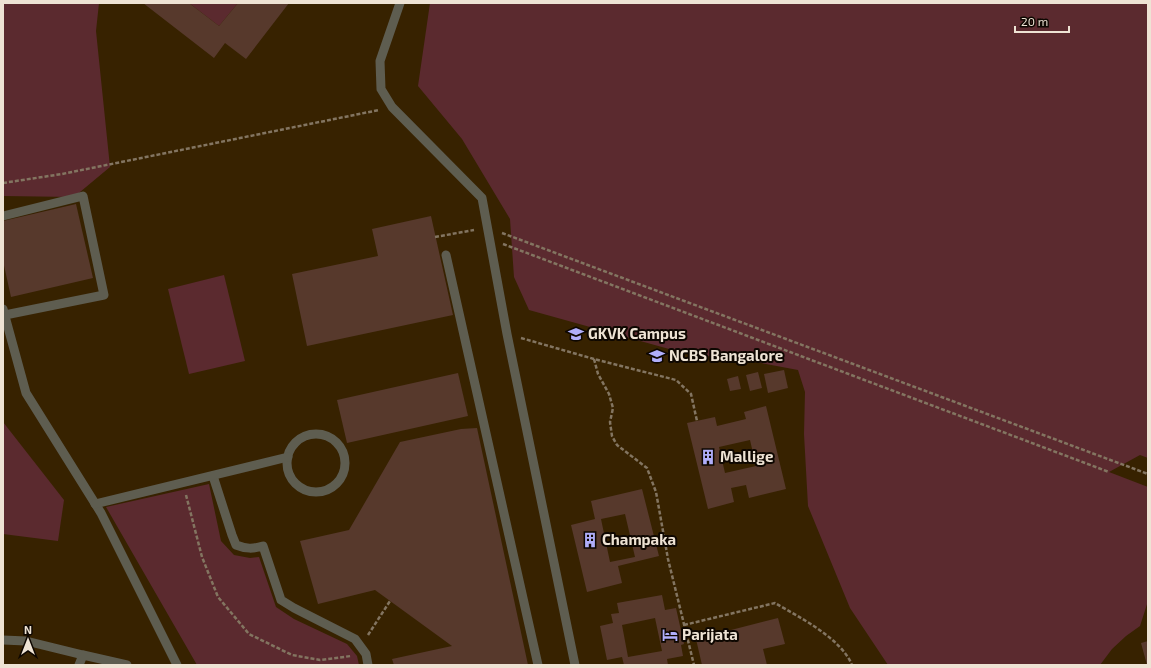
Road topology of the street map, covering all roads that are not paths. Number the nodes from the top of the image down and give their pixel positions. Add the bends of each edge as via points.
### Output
1 (399, 3) edge
2 (3, 216) edge
3 (446, 255) dead end
4 (4, 312) edge
5 (288, 457) junction
6 (213, 476) junction
7 (95, 504) junction
8 (3, 640) edge
9 (83, 655) junction
10 (80, 665) edge
11 (127, 665) edge
12 (176, 665) edge
13 (368, 665) edge
14 (538, 665) edge
15 (575, 665) edge

1 - 15 lane via 380,61 381,89 392,107 482,198 507,334
2 - 4 lane via 83,196 104,295
3 - 14 lane
4 - 7 lane via 26,393
5 - 5 lane via 288,469 292,477 297,485 306,490 315,492 333,486 344,470 344,453 334,440 326,436 313,434 301,438 294,444
5 - 6 lane
6 - 7 lane
6 - 13 lane via 236,545 254,549 263,546 281,600 355,639 363,650
7 - 12 lane
8 - 9 lane via 26,641
9 - 10 lane
9 - 11 lane

